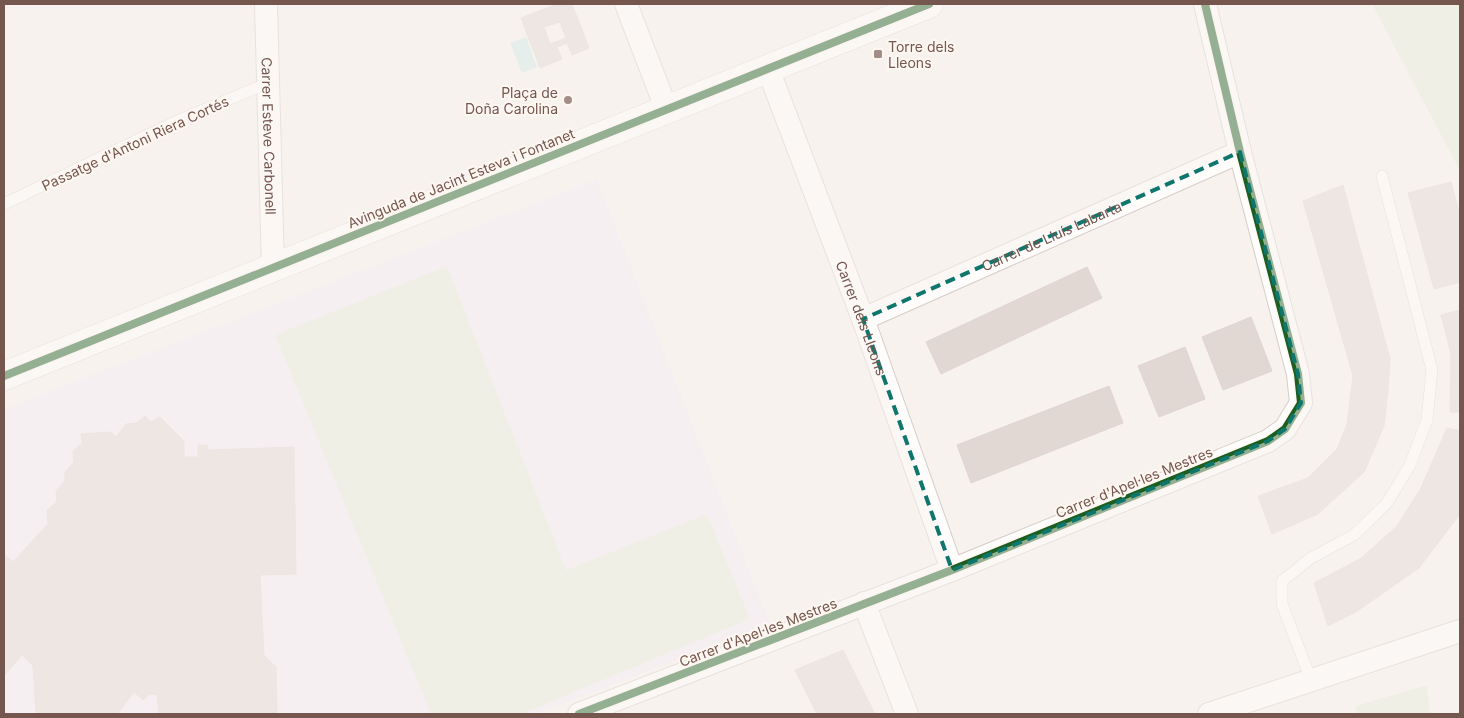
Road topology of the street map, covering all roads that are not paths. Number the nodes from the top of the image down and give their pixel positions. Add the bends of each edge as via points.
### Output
1 (266, 4) edge
2 (626, 4) edge
3 (929, 4) edge
4 (1204, 4) edge
5 (768, 69) junction
6 (268, 83) junction
7 (666, 108) junction
8 (1240, 152) junction
9 (1382, 176) dead end
10 (4, 204) edge
11 (273, 269) junction
12 (863, 318) junction
13 (4, 376) edge
14 (952, 570) junction
15 (864, 604) junction
16 (1460, 631) edge
17 (1311, 680) junction
18 (579, 714) edge
19 (907, 714) edge
20 (1210, 714) edge

1 - 6 street, Carrer Esteve Carbonell
2 - 7 street
3 - 5 street, Avinguda de Jacint Esteva i Fontanet
4 - 8 street, Carrer d'Apel·les Mestres
5 - 7 street, Avinguda de Jacint Esteva i Fontanet
5 - 12 street, Carrer dels Lleons
6 - 10 lane, Passatge d'Antoni Riera Cortés via 177,121
6 - 11 street, Carrer Esteve Carbonell
7 - 11 street, Avinguda de Jacint Esteva i Fontanet
8 - 12 street, Carrer de Lluís Labarta
8 - 14 street, Carrer d'Apel·les Mestres via 1298,374 1301,403 1285,429 1268,441
9 - 17 lane via 1432,370 1427,420 1410,465 1387,503 1354,535 1310,558 1282,581 1282,604
11 - 13 street, Avinguda de Jacint Esteva i Fontanet
12 - 14 street, Carrer dels Lleons
14 - 15 street, Carrer d'Apel·les Mestres
15 - 18 street, Carrer d'Apel·les Mestres
15 - 19 street
16 - 17 street
17 - 20 street

